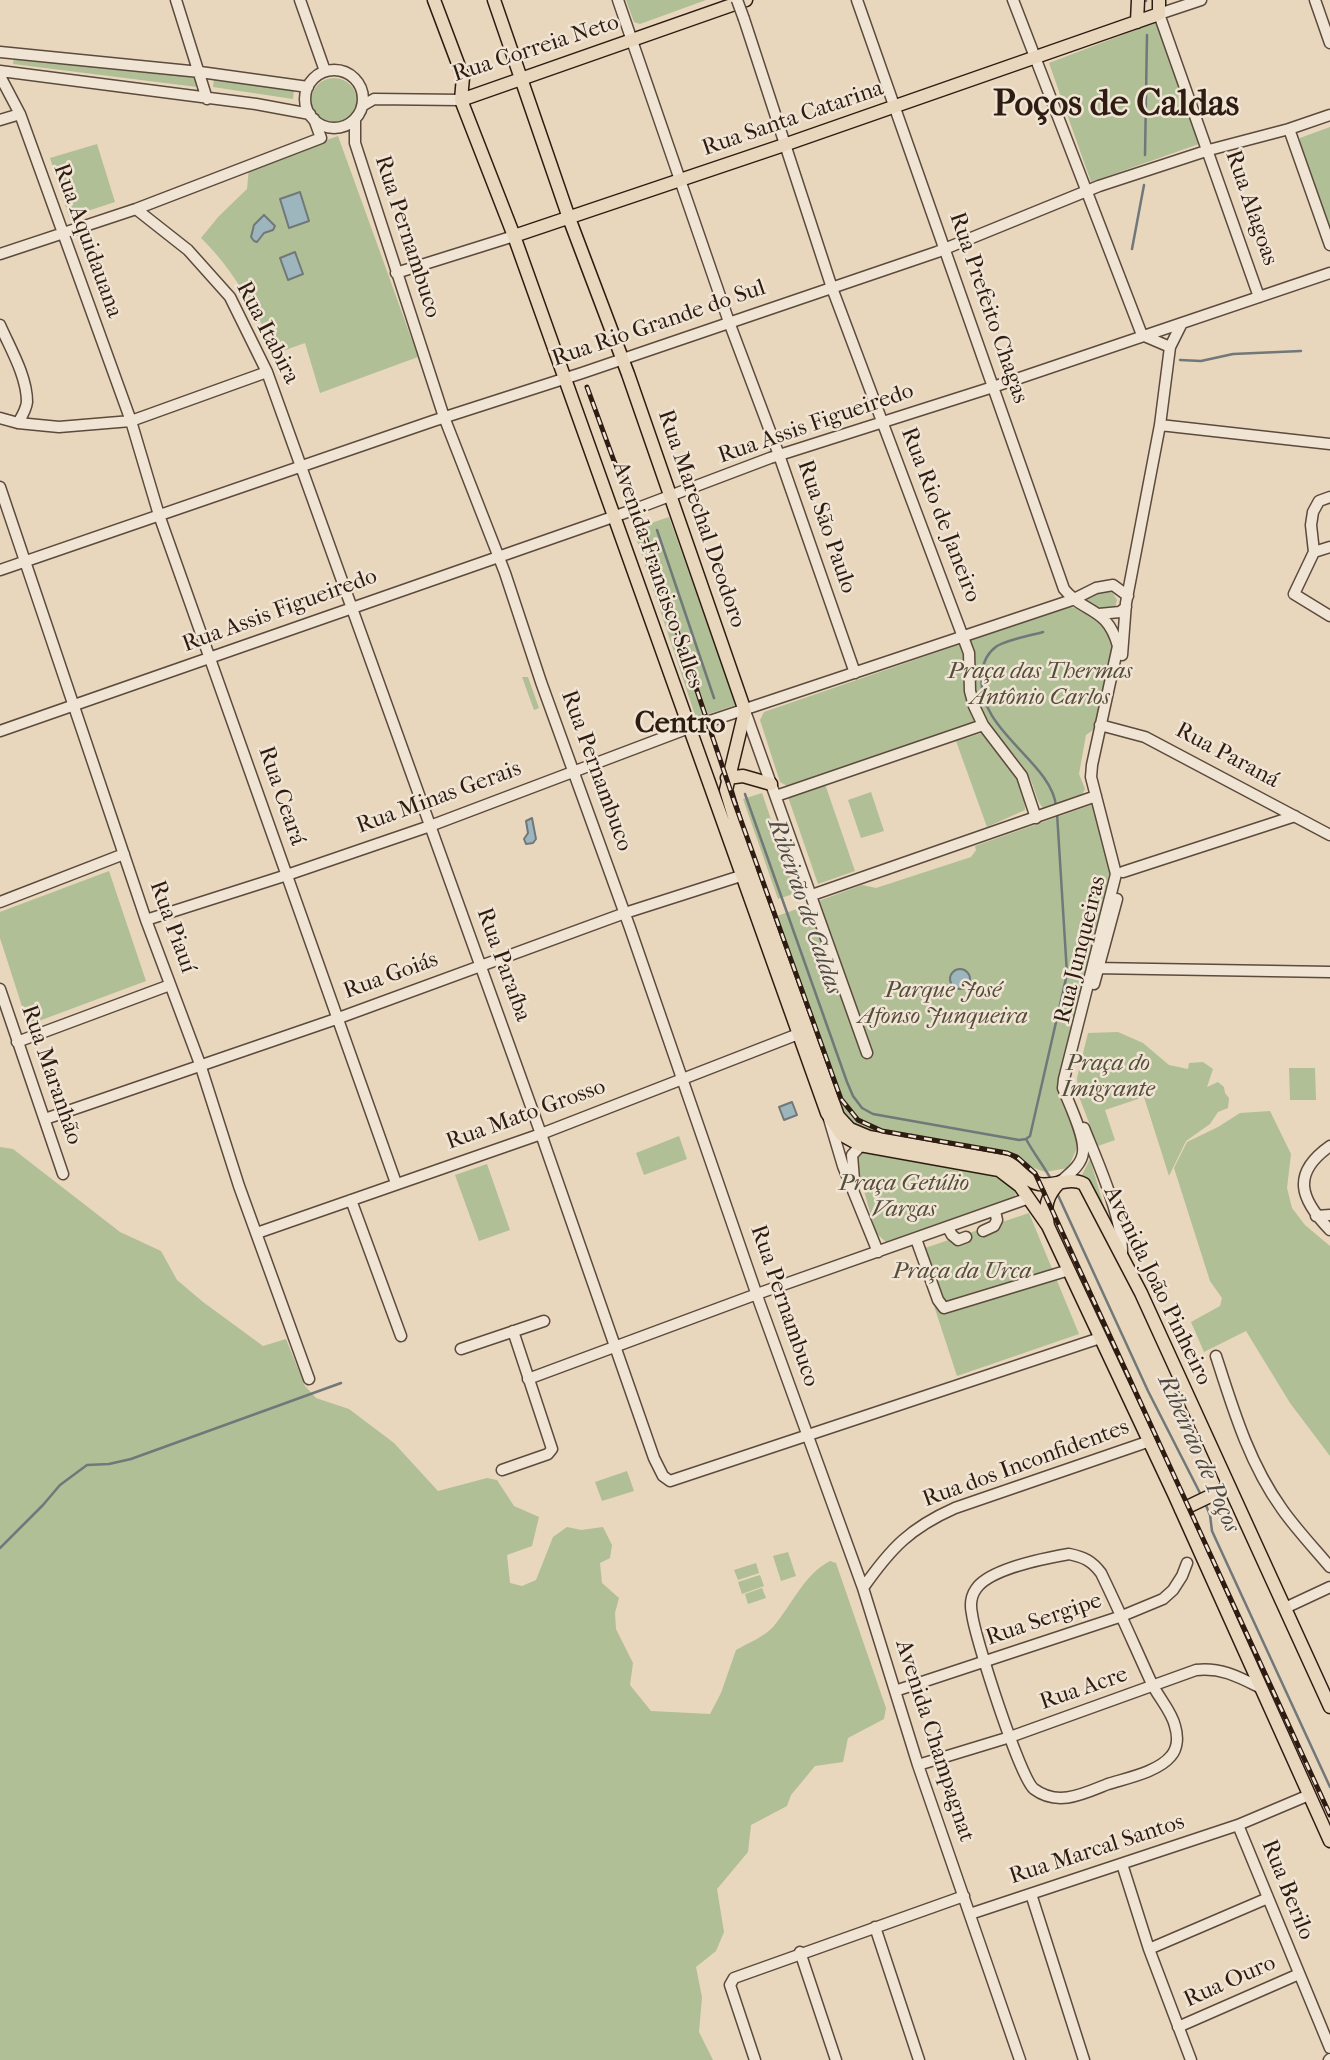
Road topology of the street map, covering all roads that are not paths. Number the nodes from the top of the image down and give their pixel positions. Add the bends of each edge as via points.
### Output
1 (176, 0) edge
2 (300, 0) edge
3 (434, 0) edge
4 (494, 0) edge
5 (618, 0) edge
6 (737, 0) edge
7 (746, 0) edge
8 (857, 0) edge
9 (1013, 0) edge
10 (1138, 0) edge
11 (1159, 0) edge
12 (1201, 0) edge
13 (1315, 0) edge
14 (1159, 14) junction
15 (1137, 22) junction
16 (632, 40) junction
17 (1330, 43) edge
18 (3, 53) edge
19 (1034, 58) junction
20 (0, 65) edge
21 (0, 71) edge
22 (325, 71) junction
23 (201, 72) junction
24 (0, 76) edge
25 (522, 78) junction
26 (361, 87) junction
27 (307, 88) junction
28 (207, 99) junction
29 (374, 99) junction
30 (461, 100) junction
31 (362, 106) junction
32 (894, 106) junction
33 (20, 114) junction
34 (1330, 115) edge
35 (312, 116) junction
36 (355, 119) junction
37 (0, 120) edge
38 (1289, 129) junction
39 (784, 145) junction
40 (1209, 150) junction
41 (680, 180) junction
42 (1085, 192) junction
43 (136, 209) junction
44 (569, 218) junction
45 (62, 234) junction
46 (514, 236) junction
47 (1330, 245) edge
48 (945, 248) junction
49 (0, 254) edge
50 (396, 273) junction
51 (1330, 273) edge
52 (832, 288) junction
53 (1259, 297) junction
54 (729, 322) junction
55 (1182, 323) junction
56 (0, 325) edge
57 (1142, 335) junction
58 (1170, 346) junction
59 (623, 359) junction
60 (267, 372) junction
61 (566, 379) junction
62 (993, 387) junction
63 (444, 417) junction
64 (0, 418) edge
65 (131, 421) junction
66 (18, 423) junction
67 (881, 423) junction
68 (1160, 425) junction
69 (1330, 444) edge
70 (779, 455) junction
71 (302, 467) junction
72 (0, 487) edge
73 (671, 496) junction
74 (1330, 497) edge
75 (159, 515) junction
76 (613, 517) junction
77 (1330, 547) edge
78 (1314, 552) junction
79 (499, 557) junction
80 (26, 561) junction
81 (0, 570) edge
82 (1072, 600) junction
83 (1127, 601) junction
84 (352, 606) junction
85 (1099, 614) junction
86 (1330, 616) edge
87 (962, 636) junction
88 (210, 659) junction
89 (855, 673) junction
90 (74, 706) junction
91 (745, 711) junction
92 (983, 725) junction
93 (1103, 726) junction
94 (689, 729) junction
95 (0, 731) edge
96 (573, 770) junction
97 (727, 778) junction
98 (774, 790) junction
99 (1096, 796) junction
100 (1041, 816) junction
101 (1295, 816) junction
102 (430, 826) junction
103 (1330, 835) edge
104 (124, 854) junction
105 (1123, 872) junction
106 (746, 874) junction
107 (287, 875) junction
108 (812, 895) junction
109 (0, 902) edge
110 (625, 913) junction
111 (146, 920) junction
112 (481, 966) junction
113 (1095, 968) junction
114 (1330, 972) edge
115 (170, 985) junction
116 (0, 989) edge
117 (336, 1019) junction
118 (804, 1032) junction
119 (18, 1042) junction
120 (867, 1053) dead end
121 (200, 1064) junction
122 (681, 1079) junction
123 (827, 1113) junction
124 (45, 1119) junction
125 (541, 1134) junction
126 (865, 1141) junction
127 (1330, 1146) edge
128 (63, 1174) dead end
129 (396, 1183) junction
130 (1059, 1183) junction
131 (856, 1195) junction
132 (1029, 1198) junction
133 (351, 1200) junction
134 (995, 1210) junction
135 (1330, 1215) edge
136 (1316, 1216) junction
137 (1048, 1226) junction
138 (948, 1228) junction
139 (1330, 1230) edge
140 (983, 1231) dead end
141 (257, 1234) junction
142 (966, 1237) dead end
143 (916, 1239) junction
144 (878, 1252) junction
145 (1122, 1255) junction
146 (1069, 1270) junction
147 (757, 1294) junction
148 (544, 1321) dead end
149 (513, 1332) junction
150 (401, 1336) dead end
151 (1100, 1338) junction
152 (616, 1348) junction
153 (461, 1349) dead end
154 (1216, 1356) dead end
155 (309, 1379) dead end
156 (528, 1379) junction
157 (807, 1436) junction
158 (1147, 1441) junction
159 (502, 1470) dead end
160 (1223, 1490) junction
161 (1185, 1508) junction
162 (1187, 1563) dead end
163 (1330, 1567) edge
164 (1330, 1587) edge
165 (863, 1588) junction
166 (1285, 1608) junction
167 (1122, 1616) junction
168 (985, 1662) junction
169 (1253, 1672) junction
170 (1237, 1676) junction
171 (1154, 1687) junction
172 (1261, 1688) junction
173 (895, 1691) junction
174 (1330, 1707) edge
175 (1010, 1737) junction
176 (918, 1765) junction
177 (1309, 1795) junction
178 (1238, 1825) junction
179 (1330, 1841) edge
180 (1122, 1864) junction
181 (1031, 1894) junction
182 (964, 1896) junction
183 (1268, 1898) junction
184 (970, 1914) junction
185 (875, 1927) junction
186 (1149, 1949) junction
187 (800, 1952) junction
188 (1299, 1974) junction
189 (1178, 2027) junction
190 (1330, 2048) edge
191 (755, 2060) edge
192 (836, 2060) edge
193 (919, 2060) edge
194 (1020, 2060) edge
195 (1084, 2060) edge
196 (1191, 2060) edge

1 - 23 street
2 - 22 street
3 - 30 main road, Avenida Francisco Salles via 463,77
4 - 25 main road, Rua Marechal Deodoro
5 - 16 street, Rua São Paulo
6 - 39 street, Rua Rio de Janeiro, bridge
7 - 16 main road, Rua Correia Neto
8 - 32 street, Rua Prefeito Chagas
9 - 19 street
10 - 15 main road
11 - 14 main road
12 - 14 street, Rua Santa Catarina
13 - 17 street
14 - 15 main road, Rua Santa Catarina
14 - 40 street, Rua Alagoas
15 - 19 main road, Rua Santa Catarina
16 - 25 main road, Rua Correia Neto
16 - 41 street, Rua São Paulo
18 - 20 street
18 - 23 street
19 - 32 main road, Rua Santa Catarina
19 - 42 street
21 - 28 street
22 - 26 street via 349,74
22 - 27 street
23 - 27 street
23 - 28 street
24 - 33 street, Rua Aquidauana
25 - 30 main road, Rua Correia Neto
25 - 44 main road, Rua Marechal Deodoro
26 - 29 street
26 - 31 street
27 - 35 street
28 - 35 street
29 - 30 street, Rua Correia Neto
29 - 31 street
30 - 46 main road, Avenida Francisco Salles
31 - 36 street
32 - 39 main road, Rua Santa Catarina
32 - 48 street, Rua Prefeito Chagas
33 - 37 street
33 - 45 street, Rua Aquidauana
34 - 38 street, Rua Rio Grande do Sul
35 - 36 street via 335,128
35 - 43 street via 321,138
36 - 50 street, Rua Pernambuco via 355,143
38 - 40 street, Rua Rio Grande do Sul
38 - 47 street
39 - 41 main road, Rua Santa Catarina
39 - 52 street, Rua Rio de Janeiro
40 - 42 street, Rua Rio Grande do Sul
40 - 53 street, Rua Alagoas
41 - 44 main road, Rua Santa Catarina
41 - 54 street, Rua São Paulo
42 - 48 street, Rua Rio Grande do Sul
42 - 57 street
43 - 45 street
43 - 60 street, Rua Itabira via 188,250 230,297
44 - 46 main road, Rua Santa Catarina
44 - 59 main road, Rua Marechal Deodoro
45 - 49 street
45 - 65 street, Rua Aquidauana
46 - 50 street, Rua Santa Catarina
46 - 61 main road, Avenida Francisco Salles
48 - 52 street, Rua Rio Grande do Sul
48 - 62 street, Rua Prefeito Chagas
50 - 63 street, Rua Pernambuco
51 - 53 street, Rua Assis Figueiredo
52 - 54 street, Rua Rio Grande do Sul
52 - 67 street, Rua Rio de Janeiro
53 - 55 street, Rua Assis Figueiredo
54 - 59 street, Rua Rio Grande do Sul
54 - 70 street, Rua São Paulo
55 - 57 street, Rua Assis Figueiredo
55 - 58 street, Rua Junqueiras
56 - 66 street via 25,391 25,411
57 - 58 street
57 - 62 street, Rua Assis Figueiredo
58 - 68 street, Rua Junqueiras
59 - 61 street, Rua Rio Grande do Sul
59 - 73 main road, Rua Marechal Deodoro
60 - 65 street
60 - 71 street, Rua Itabira
61 - 63 street, Rua Rio Grande do Sul
61 - 76 main road, Avenida Francisco Salles
62 - 67 street, Rua Assis Figueiredo
62 - 82 street, Rua Prefeito Chagas via 1064,589
63 - 71 street, Rua Rio Grande do Sul
63 - 79 street, Rua Pernambuco
64 - 66 street
65 - 66 street via 60,427
65 - 75 street, Rua Ceará
67 - 70 street, Rua Assis Figueiredo
67 - 87 street, Rua Rio de Janeiro via 887,428
68 - 69 street
68 - 83 street, Rua Junqueiras
70 - 73 street, Rua Assis Figueiredo
70 - 89 street, Rua São Paulo
71 - 75 street, Rua Rio Grande do Sul
71 - 84 street, Rua Paraíba
72 - 80 street, Rua Piauí
73 - 76 street, Rua Assis Figueiredo
73 - 91 main road, Rua Marechal Deodoro
74 - 78 street via 1319,501 1313,512
75 - 80 street, Rua Rio Grande do Sul
75 - 88 street, Rua Ceará
76 - 79 street, Rua Assis Figueiredo
76 - 94 main road, Avenida Francisco Salles
77 - 78 street
78 - 86 street via 1294,594
79 - 84 street, Rua Assis Figueiredo
79 - 96 street, Rua Pernambuco
80 - 81 street, Rua Rio Grande do Sul
80 - 90 street, Rua Piauí
82 - 83 street via 1113,585
82 - 85 street
82 - 87 street, Rua Minas Gerais
83 - 85 street via 1120,612
83 - 93 street, Rua Junqueiras via 1124,647
84 - 88 street, Rua Assis Figueiredo
84 - 102 street, Rua Paraíba
85 - 93 street, Rua Junqueiras via 1118,646
87 - 89 street, Rua Minas Gerais
87 - 92 street, Rua Rio de Janeiro via 970,653 970,691
88 - 90 street, Rua Assis Figueiredo
88 - 107 street, Rua Ceará
89 - 91 street, Rua Minas Gerais
90 - 95 street, Rua Assis Figueiredo
90 - 104 street, Rua Piauí
91 - 94 street, Rua Minas Gerais
91 - 97 main road, Avenida Francisco Salles
91 - 98 street, Rua Marechal Deodoro
92 - 98 street
92 - 100 street, Rua Rio de Janeiro via 1022,776
93 - 99 street, Rua Junqueiras via 1092,765
93 - 101 street, Rua Paraná via 1145,737
93 - 105 street, Rua Junqueiras via 1097,776
94 - 96 street, Rua Minas Gerais
94 - 106 main road, Avenida Francisco Salles
96 - 102 street, Rua Minas Gerais
96 - 110 street, Rua Pernambuco
97 - 98 main road via 743,776
97 - 106 main road, Avenida Francisco Salles
98 - 108 street, Rua Marechal Deodoro
99 - 100 street
99 - 113 street, Rua Junqueiras via 1116,874
100 - 108 street
101 - 103 street, Rua Paraná
101 - 105 street
102 - 107 street, Rua Minas Gerais
102 - 112 street, Rua Paraíba
104 - 109 street
104 - 111 street, Rua Piauí
105 - 113 street, Rua Junqueiras via 1109,937
106 - 110 street, Rua Goiás
106 - 118 main road, Avenida Francisco Salles
107 - 111 street, Rua Minas Gerais
107 - 117 street, Rua Ceará
108 - 120 street, Rua Marechal Deodoro
110 - 112 street, Rua Goiás
110 - 122 street, Rua Pernambuco
111 - 115 street, Rua Piauí
112 - 117 street, Rua Goiás
112 - 125 street, Rua Paraíba
113 - 114 street
113 - 130 street, Rua Junqueiras via 1063,1088 1083,1152 1078,1165
113 - 145 street, Rua Junqueiras via 1069,1087 1110,1199
115 - 119 street
115 - 121 street, Rua Piauí
116 - 119 street, Rua Maranhão
117 - 121 street, Rua Goiás
117 - 129 street, Rua Ceará
118 - 122 street, Rua Mato Grosso
118 - 123 main road, Avenida Francisco Salles
118 - 126 main road, Avenida Francisco Salles via 838,1115
119 - 124 street, Rua Maranhão
121 - 124 street, Rua Goiás
121 - 141 street, Rua Piauí
122 - 125 street, Rua Mato Grosso
122 - 147 street, Rua Pernambuco
123 - 126 main road, Avenida Francisco Salles via 842,1135
123 - 131 street
124 - 128 street, Rua Maranhão
125 - 129 street, Rua Mato Grosso
125 - 152 street, Rua Paraíba
126 - 130 main road, Avenida Francisco Salles via 1007,1162 1032,1182
126 - 131 street via 852,1155
126 - 132 main road, Avenida Francisco Salles via 999,1170
127 - 136 street via 1311,1163 1304,1177 1303,1190
129 - 133 street, Rua Mato Grosso
130 - 137 main road via 1045,1207
130 - 145 main road, Avenida João Pinheiro via 1081,1182 1086,1187
131 - 144 street
132 - 134 street
132 - 137 main road, Avenida Francisco Salles
133 - 141 street, Rua Mato Grosso
133 - 150 street
134 - 138 street
134 - 140 street via 994,1226
135 - 136 street
136 - 139 street
137 - 146 main road
138 - 142 street via 958,1240
138 - 143 street
141 - 155 street, Rua Piauí
143 - 144 street
143 - 146 street via 944,1308
144 - 147 street
145 - 160 main road, Avenida João Pinheiro
146 - 151 main road
147 - 152 street
147 - 157 street, Rua Pernambuco
148 - 149 street
149 - 153 street
149 - 156 street
151 - 157 street
151 - 158 main road
152 - 156 street
152 - 157 street, Rua Paraíba via 654,1458 670,1481
154 - 163 street via 1237,1423 1262,1475 1281,1507
156 - 159 street via 552,1446 550,1452
157 - 165 street, Avenida Champagnat
158 - 161 main road
158 - 165 street, Rua dos Inconfidentes via 930,1519 893,1548
160 - 161 main road
160 - 166 main road, Avenida João Pinheiro
161 - 169 main road
162 - 167 street, Rua Sergipe via 1163,1599
164 - 166 street
165 - 173 street, Avenida Champagnat
166 - 174 main road, Avenida João Pinheiro
167 - 168 street, Rua Sergipe
167 - 168 street via 1101,1573 1083,1557 1058,1556 994,1574 979,1584 971,1605
167 - 171 street
168 - 173 street, Rua Sergipe
168 - 175 street
169 - 170 street
169 - 172 main road
170 - 171 street, Rua Acre via 1210,1668
170 - 172 street, Rua Acre
171 - 175 street, Rua Acre
171 - 175 street via 1175,1724 1177,1745 1171,1757 1157,1767 1067,1800 1030,1786
172 - 177 main road
173 - 176 street, Avenida Champagnat
175 - 176 street, Rua Acre
176 - 182 street, Avenida Champagnat
177 - 178 street, Rua Marcal Santos
177 - 179 main road
178 - 180 street, Rua Marcal Santos
178 - 183 street, Rua Berilo
180 - 181 street, Rua Marcal Santos
180 - 186 street
181 - 184 street, Rua Marcal Santos
181 - 195 street
182 - 184 street, Avenida Champagnat
182 - 185 street
183 - 186 street
183 - 188 street, Rua Berilo
184 - 194 street, Avenida Champagnat
185 - 187 street
185 - 193 street
186 - 189 street
187 - 191 street via 730,1981
187 - 192 street
188 - 189 street, Rua Ouro
188 - 190 street, Rua Berilo
189 - 196 street

